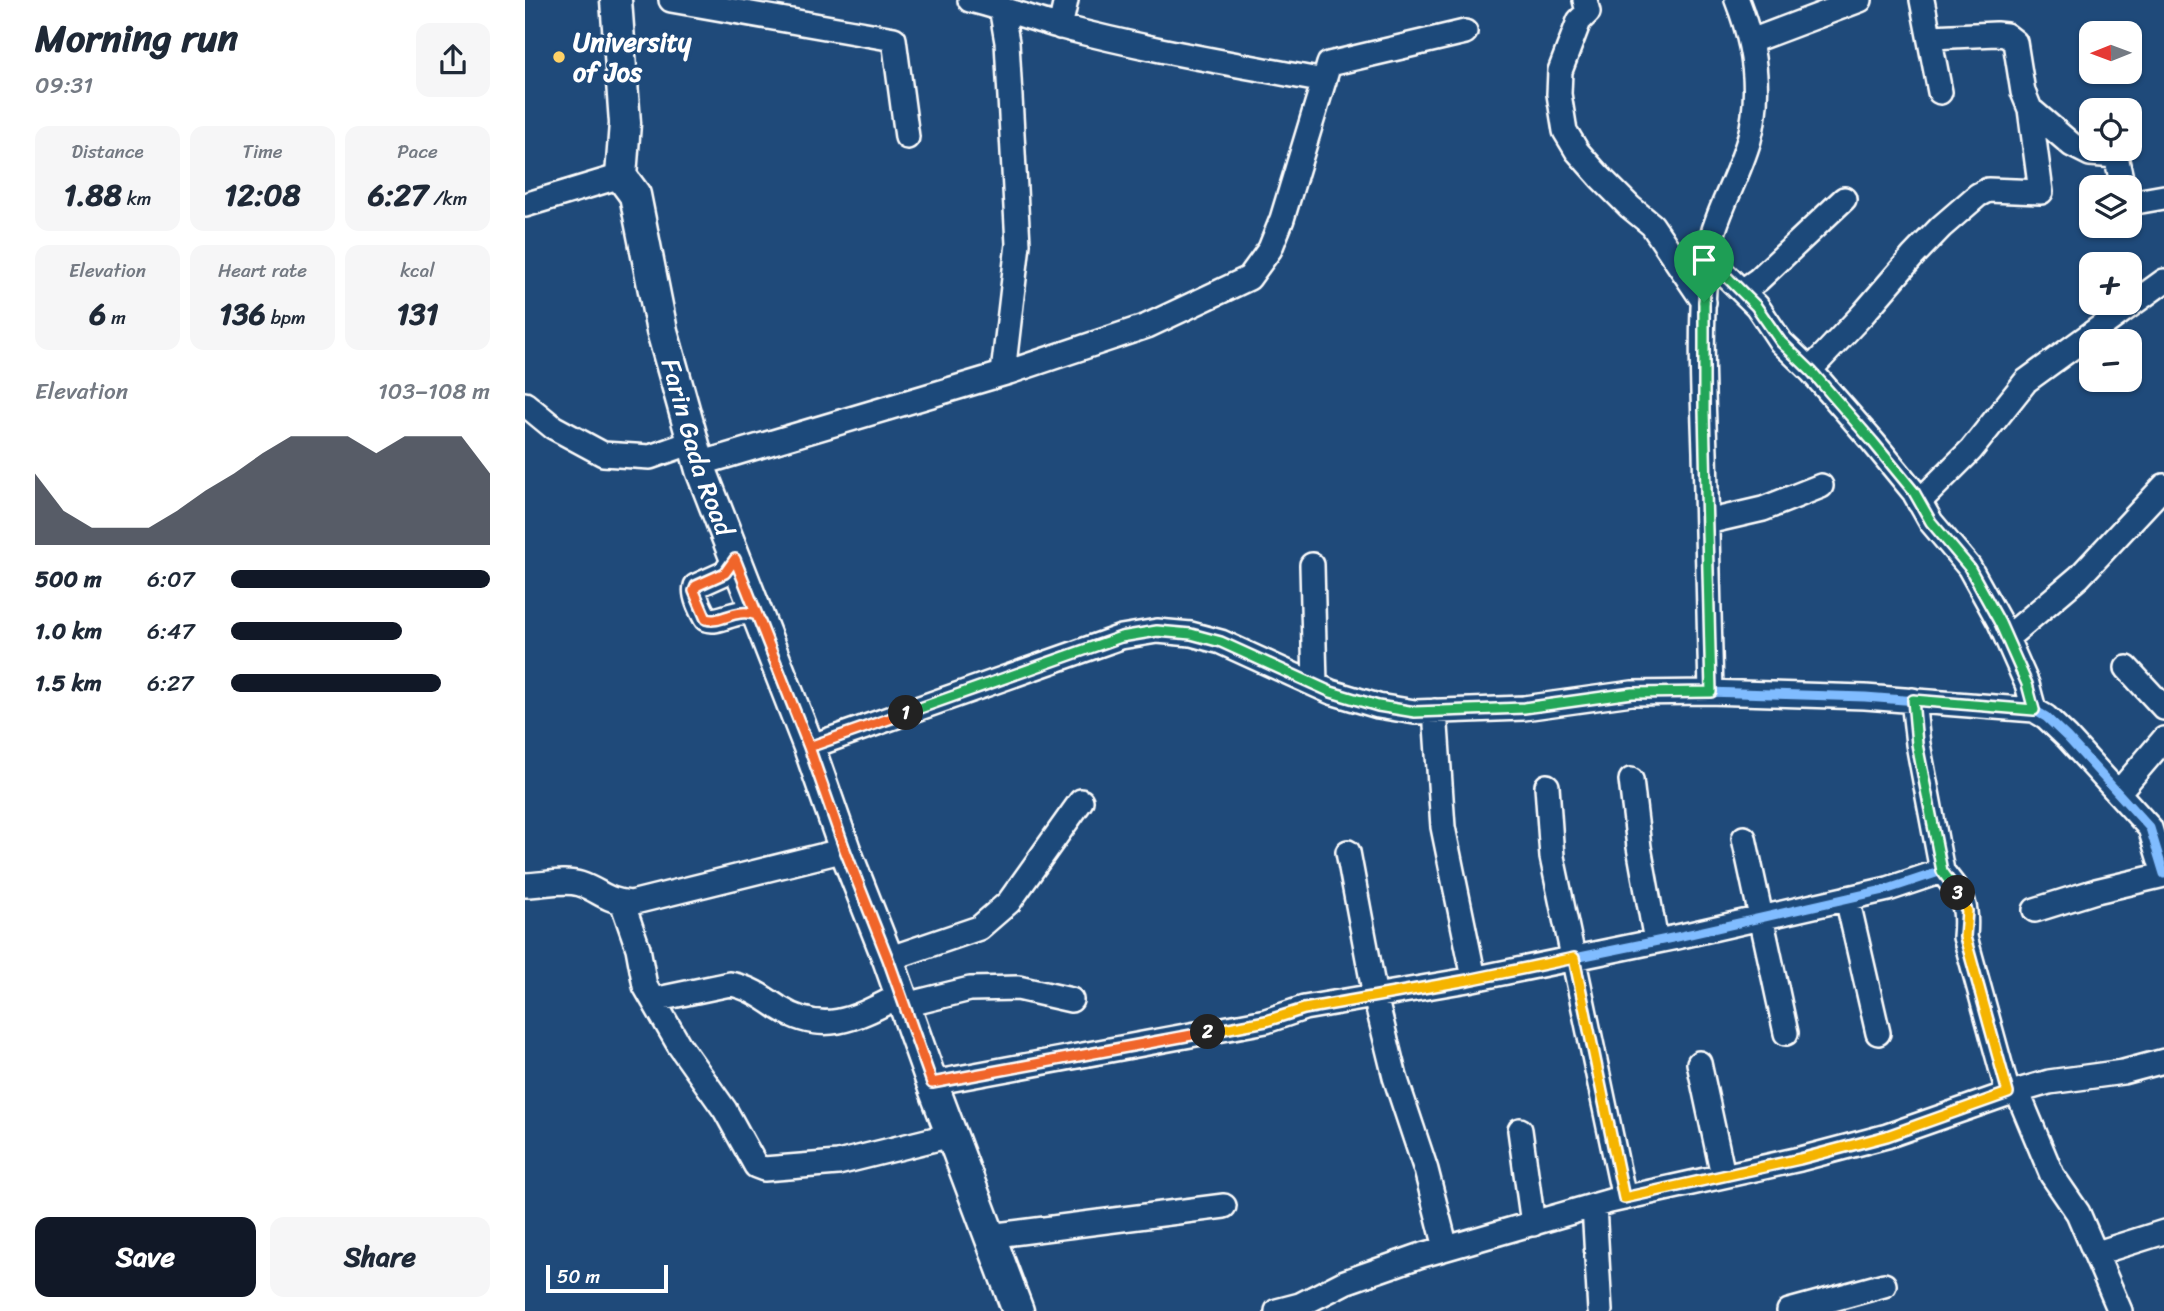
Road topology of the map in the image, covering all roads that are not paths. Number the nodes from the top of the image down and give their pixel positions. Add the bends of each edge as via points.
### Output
1 (616, 0) edge
2 (671, 0) edge
3 (969, 0) edge
4 (1066, 0) edge
5 (1585, 0) edge
6 (1860, 0) edge
7 (1922, 0) edge
8 (1740, 1) edge
9 (1001, 7) junction
10 (1060, 27) junction
11 (1465, 32) dead end
12 (1931, 37) junction
13 (1751, 41) junction
14 (1324, 81) junction
15 (1940, 92) dead end
16 (2030, 109) junction
17 (907, 137) dead end
18 (2120, 175) edge
19 (621, 176) junction
20 (2164, 197) edge
21 (1843, 199) dead end
22 (2142, 201) edge
23 (525, 205) edge
24 (1707, 257) junction
25 (2164, 281) edge
26 (1742, 291) junction
27 (1704, 302) junction
28 (1810, 370) junction
29 (1003, 373) junction
30 (525, 404) edge
31 (696, 453) junction
32 (1821, 486) dead end
33 (2164, 486) edge
34 (1919, 502) junction
35 (1707, 522) junction
36 (735, 559) junction
37 (1312, 565) dead end
38 (757, 615) junction
39 (2007, 638) junction
40 (2127, 668) dead end
41 (1315, 684) junction
42 (1711, 692) junction
43 (1913, 700) junction
44 (2164, 708) edge
45 (2034, 710) junction
46 (1435, 711) junction
47 (2164, 739) edge
48 (809, 747) junction
49 (1632, 780) dead end
50 (1547, 786) dead end
51 (2118, 793) junction
52 (1081, 801) dead end
53 (2157, 828) edge
54 (1744, 838) dead end
55 (845, 850) junction
56 (1348, 852) dead end
57 (1942, 871) junction
58 (2164, 874) edge
59 (525, 885) edge
60 (1846, 898) junction
61 (622, 902) junction
62 (2035, 910) dead end
63 (1761, 918) junction
64 (1656, 941) junction
65 (1574, 958) junction
66 (888, 959) junction
67 (1474, 978) junction
68 (1375, 996) junction
69 (653, 1000) junction
70 (903, 1000) junction
71 (1072, 1000) dead end
72 (1786, 1032) dead end
73 (1878, 1032) dead end
74 (2164, 1061) edge
75 (1699, 1063) dead end
76 (932, 1083) junction
77 (2012, 1092) junction
78 (1520, 1130) dead end
79 (951, 1135) junction
80 (1723, 1175) junction
81 (1624, 1198) junction
82 (1224, 1206) dead end
83 (1594, 1206) junction
84 (1533, 1224) junction
85 (2164, 1232) edge
86 (989, 1236) junction
87 (1446, 1248) junction
88 (2097, 1253) junction
89 (1884, 1285) dead end
90 (1018, 1311) edge
91 (1277, 1311) edge
92 (1600, 1311) edge
93 (1789, 1311) edge
94 (2120, 1311) edge

1 - 19 main road via 625,123
2 - 17 street via 894,40
3 - 9 street
4 - 10 street
5 - 27 street via 1588,12 1579,21 1560,71 1565,131 1600,177 1652,225
6 - 13 street
7 - 12 street
8 - 13 street
9 - 10 street
9 - 29 street via 1019,244
10 - 14 street
11 - 14 street via 1329,64
12 - 15 street
12 - 16 street via 2006,35 2015,42
13 - 24 street via 1755,111
14 - 29 street via 1282,219 1270,249 1249,278 1147,326
16 - 18 street via 2071,145 2089,154 2116,156
16 - 28 street via 2041,192 1987,190 1978,195 1913,256
19 - 23 street
19 - 31 main road, Farin Gada Road via 635,195 662,331
20 - 22 street
21 - 26 street
24 - 26 street
24 - 27 street
25 - 34 street via 2025,381 1971,450
26 - 28 street via 1781,342
27 - 35 street
28 - 34 street
29 - 31 street
30 - 31 street via 553,427 603,454 650,457
31 - 36 main road, Farin Gada Road
32 - 35 street via 1763,509
33 - 39 street via 2079,577
34 - 39 street via 1969,567
35 - 42 street
36 - 38 main road, Farin Gada Road
36 - 38 street via 725,573 696,586 703,614 711,621 736,612
37 - 41 street
38 - 48 main road, Farin Gada Road
39 - 45 street
40 - 44 street
41 - 46 street via 1378,706
41 - 48 street via 1221,642 1157,631 1121,637
42 - 43 street
42 - 46 street via 1632,693 1524,708
43 - 45 street
43 - 57 street
45 - 51 street via 2067,737
46 - 67 street via 1443,827
47 - 51 street
48 - 55 main road, Farin Gada Road
49 - 64 street
50 - 65 street via 1552,858
51 - 53 street
52 - 66 street via 1009,902 979,928
53 - 58 street
54 - 63 street
55 - 61 street via 654,899
55 - 66 main road, Farin Gada Road
56 - 68 street
57 - 60 street
57 - 77 street via 1967,911 1965,937
58 - 62 street
59 - 61 street via 577,883
60 - 63 street
60 - 73 street
61 - 69 street
63 - 64 street
63 - 72 street
64 - 65 street
65 - 67 street
65 - 81 street
66 - 70 main road, Farin Gada Road
67 - 68 street
68 - 76 street
68 - 87 street
69 - 70 street via 730,984 743,986 795,1018 817,1024 857,1018
69 - 79 street via 756,1166 838,1163
70 - 71 street via 970,989 1019,988
70 - 76 main road, Farin Gada Road
74 - 77 street
75 - 80 street
76 - 79 main road, Farin Gada Road
77 - 80 street via 1887,1136
77 - 88 street
78 - 84 street
79 - 86 main road, Farin Gada Road
80 - 81 street
81 - 83 street
82 - 86 street
83 - 84 street
83 - 92 street
84 - 87 street
85 - 88 street
86 - 90 main road, Farin Gada Road
87 - 91 street
88 - 94 street
89 - 93 street

